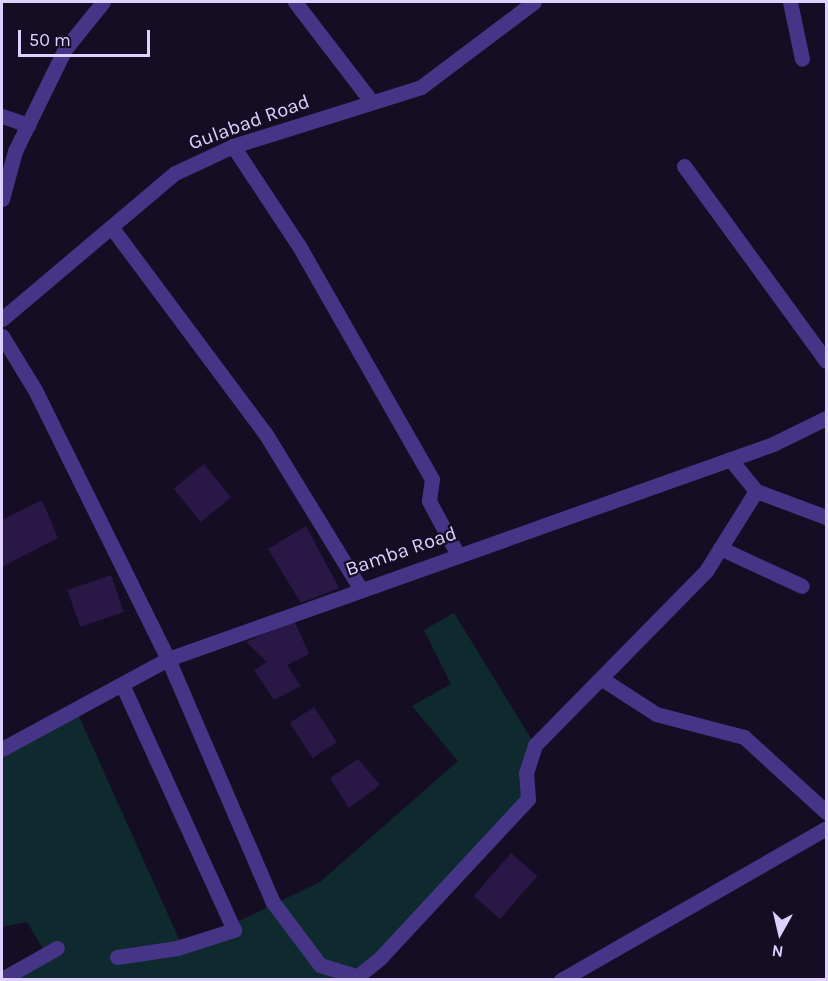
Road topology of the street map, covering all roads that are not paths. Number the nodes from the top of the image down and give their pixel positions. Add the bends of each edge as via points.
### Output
1 (103, 2) edge
2 (295, 2) edge
3 (534, 2) edge
4 (790, 2) edge
5 (802, 59) dead end
6 (371, 101) junction
7 (2, 116) edge
8 (28, 125) junction
9 (233, 146) junction
10 (684, 166) dead end
11 (2, 196) edge
12 (112, 228) junction
13 (5, 309) edge
14 (2, 336) edge
15 (826, 361) edge
16 (826, 418) edge
17 (730, 459) junction
18 (756, 491) junction
19 (826, 517) edge
20 (720, 548) junction
21 (457, 553) junction
22 (802, 586) dead end
23 (360, 588) junction
24 (168, 659) junction
25 (602, 679) junction
26 (123, 686) junction
27 (2, 748) edge
28 (826, 812) edge
29 (826, 828) edge
30 (57, 948) dead end
31 (117, 957) dead end
32 (355, 978) edge
33 (2, 979) edge
34 (561, 980) edge

1 - 8 street via 65,49
2 - 6 street
3 - 6 street, Gulabad Road via 421,87
4 - 5 street
6 - 9 street, Gulabad Road
7 - 8 street
8 - 11 street
9 - 12 street, Gulabad Road via 175,173
9 - 21 street via 299,246 432,479 429,501
10 - 15 street
12 - 13 street, Gulabad Road
12 - 23 street via 265,433
14 - 24 street via 34,390
16 - 17 street, Bamba Road
17 - 18 street
17 - 21 street, Bamba Road
18 - 19 street
18 - 20 street
20 - 22 street
20 - 25 street via 706,571
21 - 23 street, Bamba Road
23 - 24 street, Bamba Road
24 - 26 street, Bamba Road
24 - 32 street via 272,901 320,966
25 - 28 street via 656,714 744,737
25 - 32 street via 535,745 526,773 528,799 389,949
26 - 27 street, Bamba Road
26 - 31 street via 234,930 177,948
29 - 34 street
30 - 33 street

